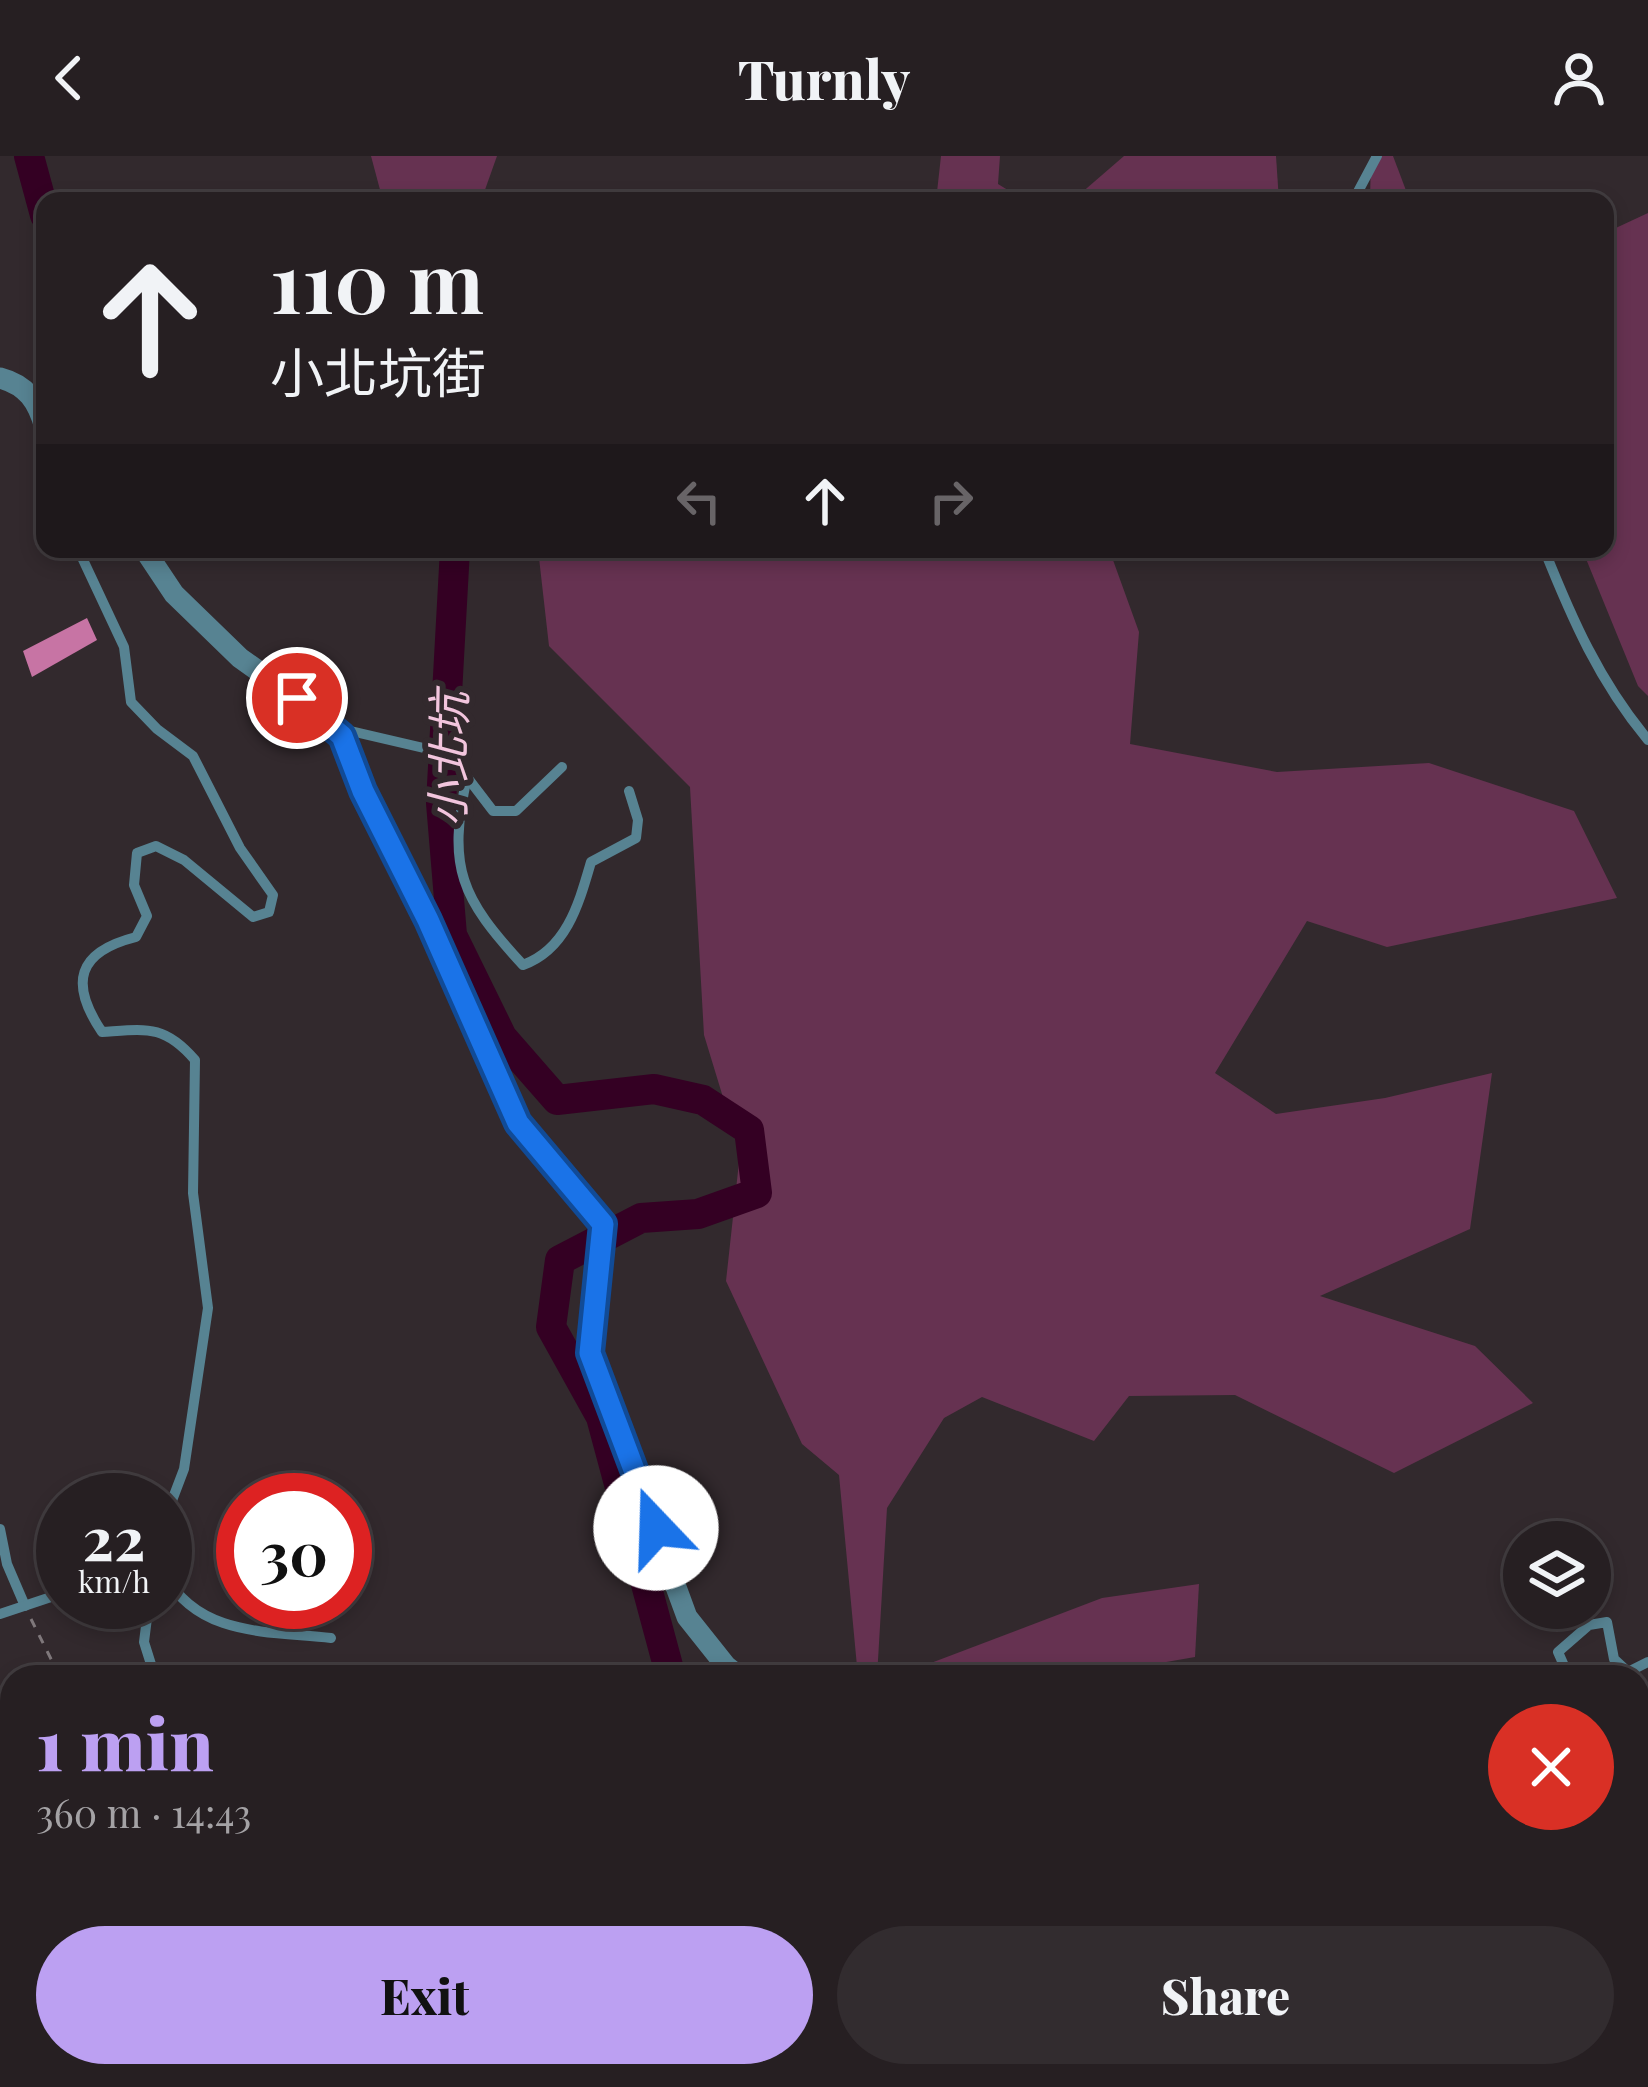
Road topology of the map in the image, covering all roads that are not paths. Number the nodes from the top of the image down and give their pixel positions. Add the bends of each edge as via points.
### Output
1 (1377, 156) edge
2 (1359, 192) edge
3 (0, 378) edge
4 (36, 406) edge
5 (82, 558) edge
6 (150, 558) edge
7 (1548, 558) edge
8 (333, 727) junction
9 (1648, 740) edge
10 (562, 767) dead end
11 (467, 777) junction
12 (628, 791) dead end
13 (182, 1473) edge
14 (0, 1529) edge
15 (36, 1602) edge
16 (25, 1606) junction
17 (192, 1608) edge
18 (0, 1614) edge
19 (146, 1629) edge
20 (331, 1638) dead end
21 (151, 1665) edge
22 (725, 1665) edge
23 (1564, 1665) edge
24 (1621, 1665) edge

1 - 2 lane
3 - 4 street via 31,394
5 - 13 lane via 124,647 131,702 193,756 273,895 269,913 253,917 184,860 156,846 137,853 134,885 147,916 136,937 110,944 83,967 80,984 102,1032 158,1031 176,1037 195,1060 193,1193 208,1308
6 - 8 street via 174,594 239,658
7 - 9 lane via 1580,638
8 - 11 lane via 428,749 460,763
8 - 22 street via 518,1123 603,1224 590,1353 687,1617
10 - 11 lane via 516,811 493,811
11 - 12 lane via 457,820 461,880 524,965 544,957 571,922 592,862 636,838
14 - 16 lane
15 - 16 lane
16 - 18 lane
17 - 20 lane via 220,1625
19 - 21 lane
23 - 24 lane via 1558,1652 1589,1625 1606,1622

